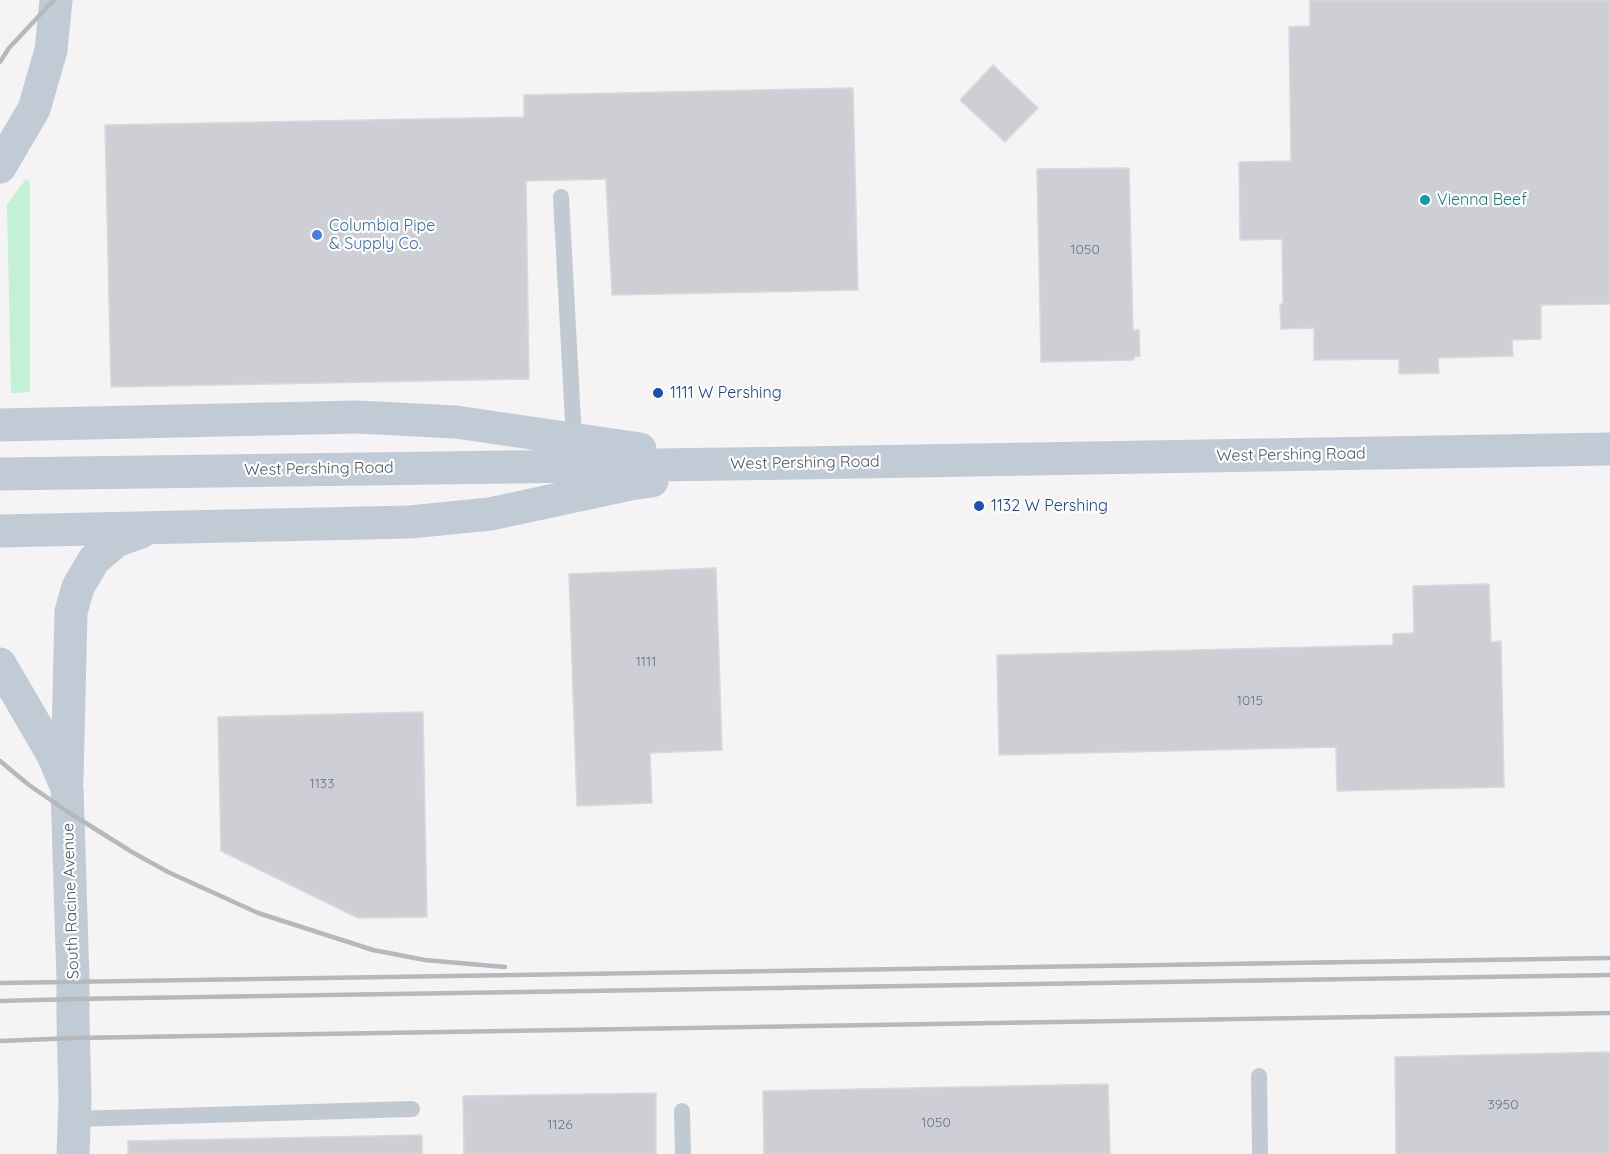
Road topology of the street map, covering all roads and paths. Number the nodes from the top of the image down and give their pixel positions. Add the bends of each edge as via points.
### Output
1 (57, 0) edge
2 (3, 158) edge
3 (561, 197) dead end
4 (0, 425) edge
5 (574, 440) junction
6 (1610, 449) edge
7 (800, 463) junction
8 (0, 474) edge
9 (153, 528) junction
10 (0, 531) edge
11 (0, 664) edge
12 (67, 788) junction
13 (1258, 1076) dead end
14 (412, 1109) dead end
15 (682, 1111) dead end
16 (74, 1119) junction
17 (73, 1154) edge
18 (683, 1154) edge
19 (1260, 1154) edge

1 - 2 main road via 51,50 34,109
3 - 5 lane
4 - 5 main road via 357,417 456,422
5 - 7 main road
6 - 7 main road, West Pershing Road
7 - 8 main road, West Pershing Road
7 - 9 main road via 630,484 490,514 410,522
9 - 10 main road
9 - 12 main road via 116,541 94,560 78,587 71,612
11 - 12 main road, South Racine Avenue via 53,755
12 - 16 main road, South Racine Avenue
13 - 19 lane
14 - 16 lane
15 - 18 lane
16 - 17 main road, South Racine Avenue

